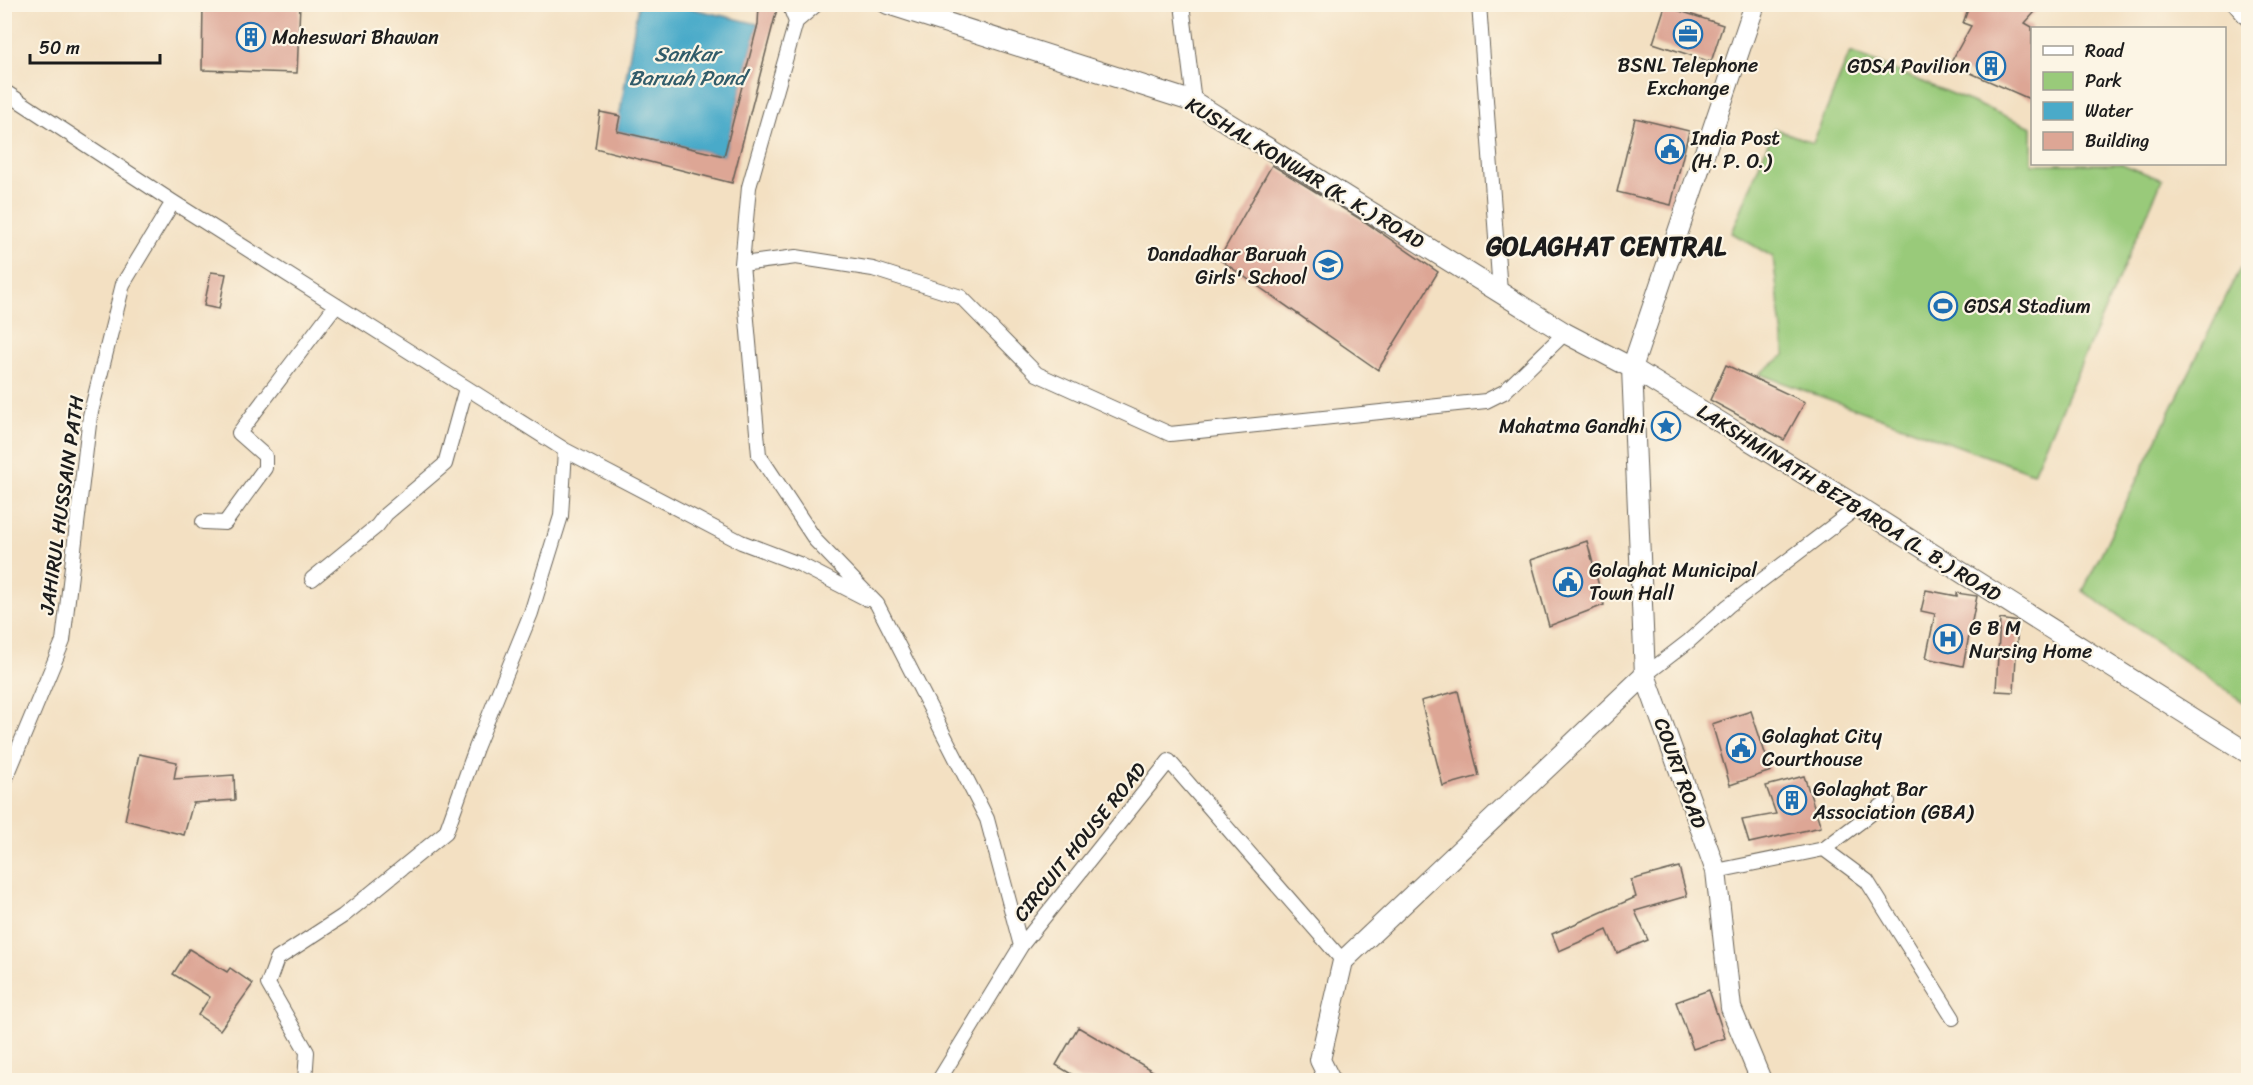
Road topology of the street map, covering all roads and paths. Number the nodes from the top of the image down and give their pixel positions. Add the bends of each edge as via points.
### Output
1 (789, 4) edge
2 (817, 4) edge
3 (888, 4) edge
4 (1182, 4) edge
5 (1479, 4) edge
6 (1755, 4) edge
7 (2234, 4) edge
8 (2248, 20) edge
9 (796, 22) junction
10 (4, 91) edge
11 (1194, 102) junction
12 (173, 202) junction
13 (742, 264) junction
14 (1500, 292) junction
15 (336, 305) junction
16 (1565, 333) junction
17 (1632, 368) junction
18 (466, 388) junction
19 (565, 450) junction
20 (1858, 507) junction
21 (204, 522) dead end
22 (312, 579) dead end
23 (877, 604) junction
24 (1645, 675) junction
25 (2248, 753) edge
26 (4, 783) edge
27 (1888, 801) dead end
28 (1824, 849) junction
29 (1716, 871) junction
30 (1022, 945) junction
31 (1343, 961) junction
32 (1953, 1018) dead end
33 (305, 1080) edge
34 (939, 1080) edge
35 (1330, 1080) edge
36 (1761, 1080) edge

1 - 9 street
2 - 9 street
3 - 11 main road, KUSHAL KONWAR (K. K.) ROAD
4 - 11 street
5 - 14 street
6 - 17 main road
7 - 8 street
9 - 13 street via 749,187
10 - 12 street
11 - 14 main road, KUSHAL KONWAR (K. K.) ROAD
12 - 15 street
12 - 26 street, JAHIRUL HUSSAIN PATH via 123,284 90,416 63,641
13 - 16 street via 796,257 873,269 961,297 1037,374 1170,434 1485,401 1504,392
13 - 23 street via 759,455 816,541
14 - 16 main road, KUSHAL KONWAR (K. K.) ROAD
15 - 18 street
15 - 21 street via 239,433 265,456 265,468 225,523
16 - 17 main road, KUSHAL KONWAR (K. K.) ROAD
17 - 20 main road, LAKSHMINATH BEZBAROA (L. B.) ROAD
17 - 24 main road, COURT ROAD
18 - 19 street
18 - 22 street via 445,464
19 - 23 street via 741,542 799,564
19 - 33 street via 561,516 531,613 446,832 343,916 277,959 268,984 307,1052
20 - 24 street
20 - 25 main road, LAKSHMINATH BEZBAROA (L. B.) ROAD
23 - 30 street via 987,819
24 - 29 main road, COURT ROAD
24 - 31 main road
27 - 28 street
28 - 29 street
28 - 32 street via 1867,881
29 - 36 main road, COURT ROAD via 1731,1008
30 - 31 street, CIRCUIT HOUSE ROAD via 1169,761
30 - 34 street, CIRCUIT HOUSE ROAD
31 - 35 main road via 1320,1060

